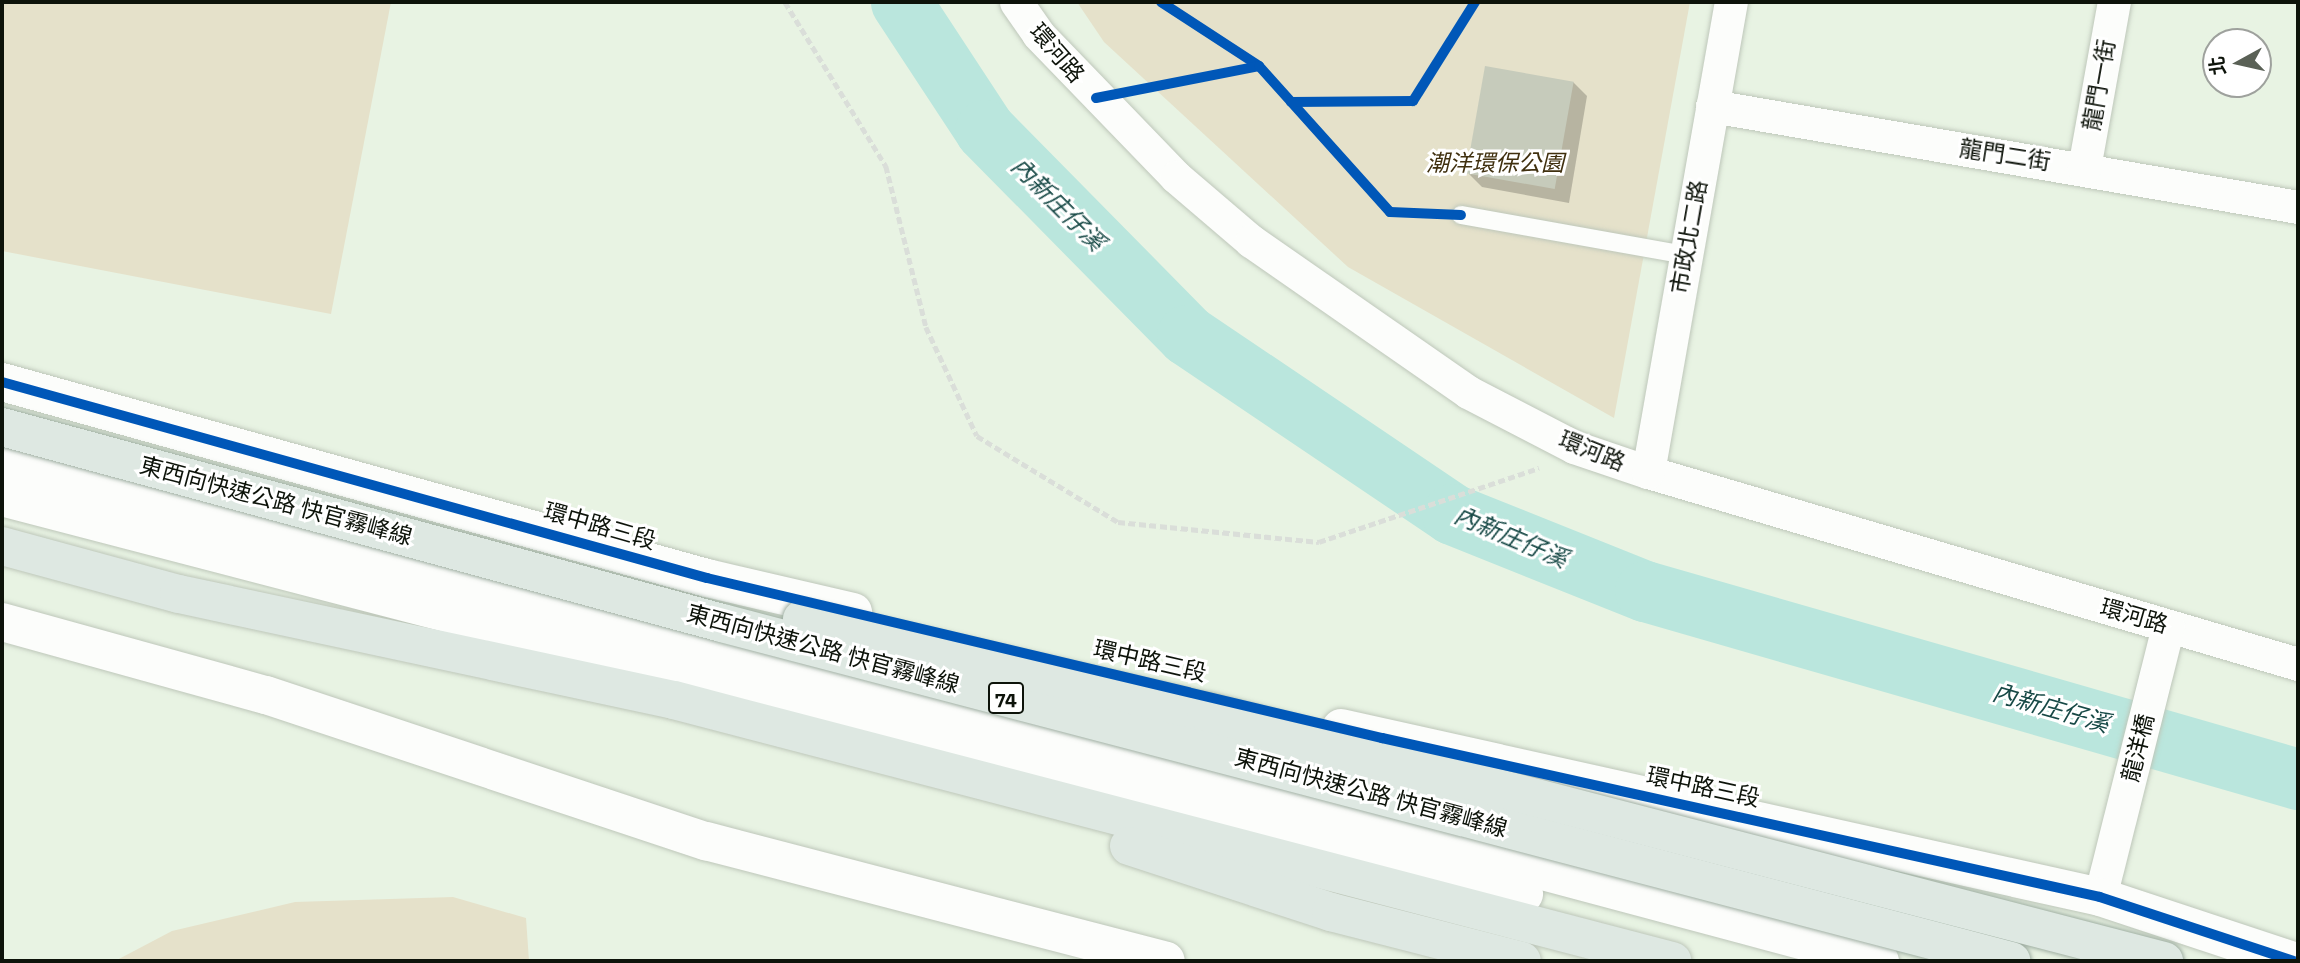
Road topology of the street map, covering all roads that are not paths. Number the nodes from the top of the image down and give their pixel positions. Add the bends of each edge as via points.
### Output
1 (1016, 2) edge
2 (1731, 2) edge
3 (2114, 2) edge
4 (1712, 106) junction
5 (2084, 168) junction
6 (2298, 207) edge
7 (1461, 215) dead end
8 (1686, 255) junction
9 (2, 382) edge
10 (2, 427) edge
11 (2, 459) edge
12 (1648, 472) junction
13 (2, 496) edge
14 (2, 546) edge
15 (2, 622) edge
16 (722, 623) junction
17 (2168, 626) junction
18 (2298, 664) edge
19 (674, 700) junction
20 (1548, 775) junction
21 (1521, 866) junction
22 (2100, 897) junction
23 (1166, 961) edge
24 (1522, 961) edge
25 (1672, 961) edge
26 (1781, 961) edge
27 (1880, 961) edge
28 (2011, 961) edge
29 (2164, 961) edge
30 (2293, 961) edge

1 - 12 street, 環河路 via 1038,34 1096,98 1176,177 1251,241 1468,392 1574,447
2 - 4 street, 市政北二路
3 - 5 street, 龍門一街
4 - 5 street, 龍門二街
4 - 8 street, 市政北二路
5 - 6 street, 龍門二街
7 - 8 lane
8 - 12 street, 市政北二路
9 - 20 street, 環中路三段 via 707,578
10 - 16 highway, 東西向快速公路 快官霧峰線 / 74, bridge
11 - 21 street
12 - 17 street, 環河路
13 - 26 street
14 - 19 highway via 178,594
15 - 23 street via 266,695 706,841
16 - 28 highway, 東西向快速公路 快官霧峰線 / 74, bridge
16 - 29 highway, bridge via 781,615 941,648 1206,712
17 - 18 street, 環河路
17 - 22 street, 龍洋橋
19 - 24 highway via 765,742 841,766 1180,860 1331,912
19 - 25 highway
20 - 21 street
20 - 22 street, 環中路三段
21 - 27 street
22 - 30 street, 環中路三段

